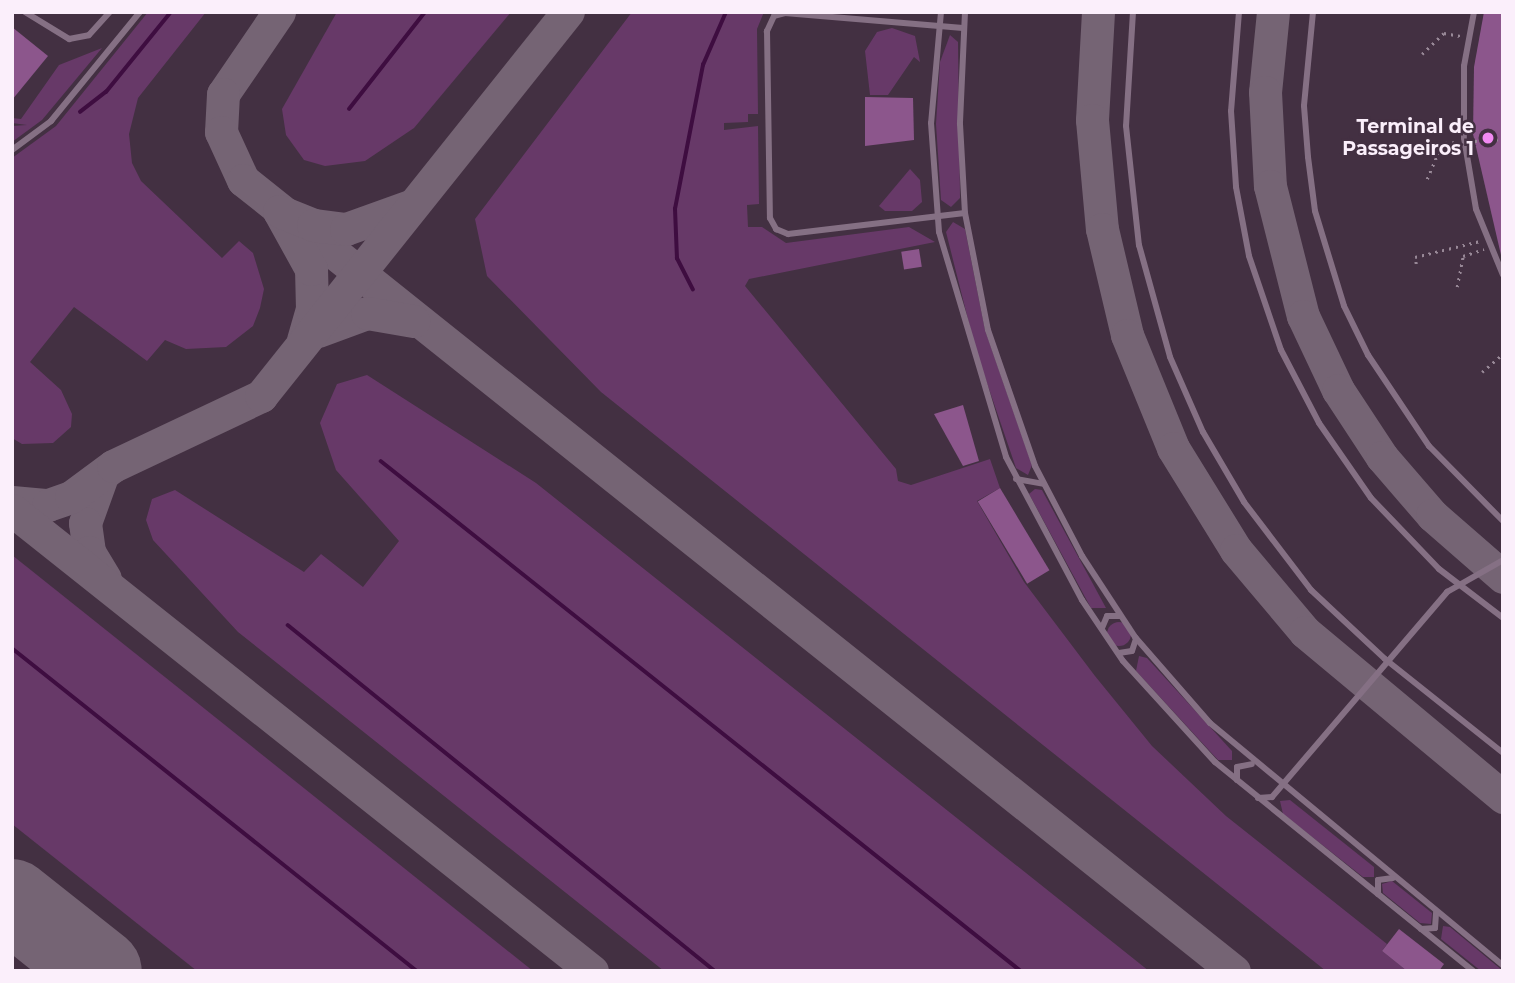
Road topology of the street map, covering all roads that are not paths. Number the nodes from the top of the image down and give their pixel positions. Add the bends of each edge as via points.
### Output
1 (25, 12) edge
2 (110, 12) edge
3 (140, 12) edge
4 (941, 12) edge
5 (965, 12) edge
6 (1133, 12) edge
7 (1239, 12) edge
8 (1313, 12) edge
9 (1474, 12) edge
10 (939, 26) junction
11 (963, 28) junction
12 (12, 150) edge
13 (965, 213) junction
14 (936, 216) junction
15 (1503, 275) edge
16 (1035, 466) junction
17 (1015, 478) junction
18 (1030, 481) junction
19 (1045, 486) junction
20 (1026, 498) junction
21 (1503, 521) edge
22 (1503, 560) edge
23 (1457, 584) junction
24 (1503, 618) edge
25 (1123, 619) junction
26 (1104, 632) junction
27 (1135, 637) junction
28 (1115, 649) junction
29 (1385, 659) junction
30 (1503, 753) edge
31 (1254, 765) junction
32 (1239, 783) junction
33 (1280, 787) junction
34 (1257, 797) junction
35 (1395, 879) junction
36 (1380, 897) junction
37 (1434, 910) junction
38 (1420, 928) junction
39 (1503, 965) edge
40 (1473, 971) edge

1 - 2 lane via 69,39 89,35
3 - 12 lane via 51,121
4 - 10 lane
5 - 11 lane
6 - 29 lane via 1128,165 1141,257 1170,357 1209,443 1268,536 1311,590
7 - 23 lane via 1232,149 1249,256 1268,316 1299,388 1342,461 1403,534
8 - 21 lane via 1304,106 1308,158 1315,211 1344,306 1368,355 1429,446
9 - 15 lane via 1464,66 1464,138 1476,209
10 - 11 lane
10 - 14 lane via 931,124
10 - 14 lane via 785,13 774,16 767,31 770,218 776,229 789,234
11 - 13 lane
13 - 14 lane
13 - 16 lane via 988,330
14 - 17 lane via 970,351
16 - 18 lane
16 - 19 lane
17 - 18 lane
17 - 20 lane
18 - 19 lane
18 - 20 lane
19 - 25 lane
20 - 26 lane
22 - 23 lane
23 - 24 lane
23 - 29 lane
25 - 26 lane via 1107,616
25 - 27 lane
26 - 28 lane
27 - 28 lane via 1132,651
27 - 31 lane
28 - 32 lane
29 - 30 lane
29 - 33 lane
31 - 32 lane via 1237,767
31 - 33 lane
32 - 34 lane
33 - 34 lane via 1268,799
33 - 35 lane
34 - 36 lane
35 - 36 lane via 1378,880
35 - 37 lane
36 - 38 lane
37 - 38 lane via 1434,928
37 - 39 lane
38 - 40 lane

